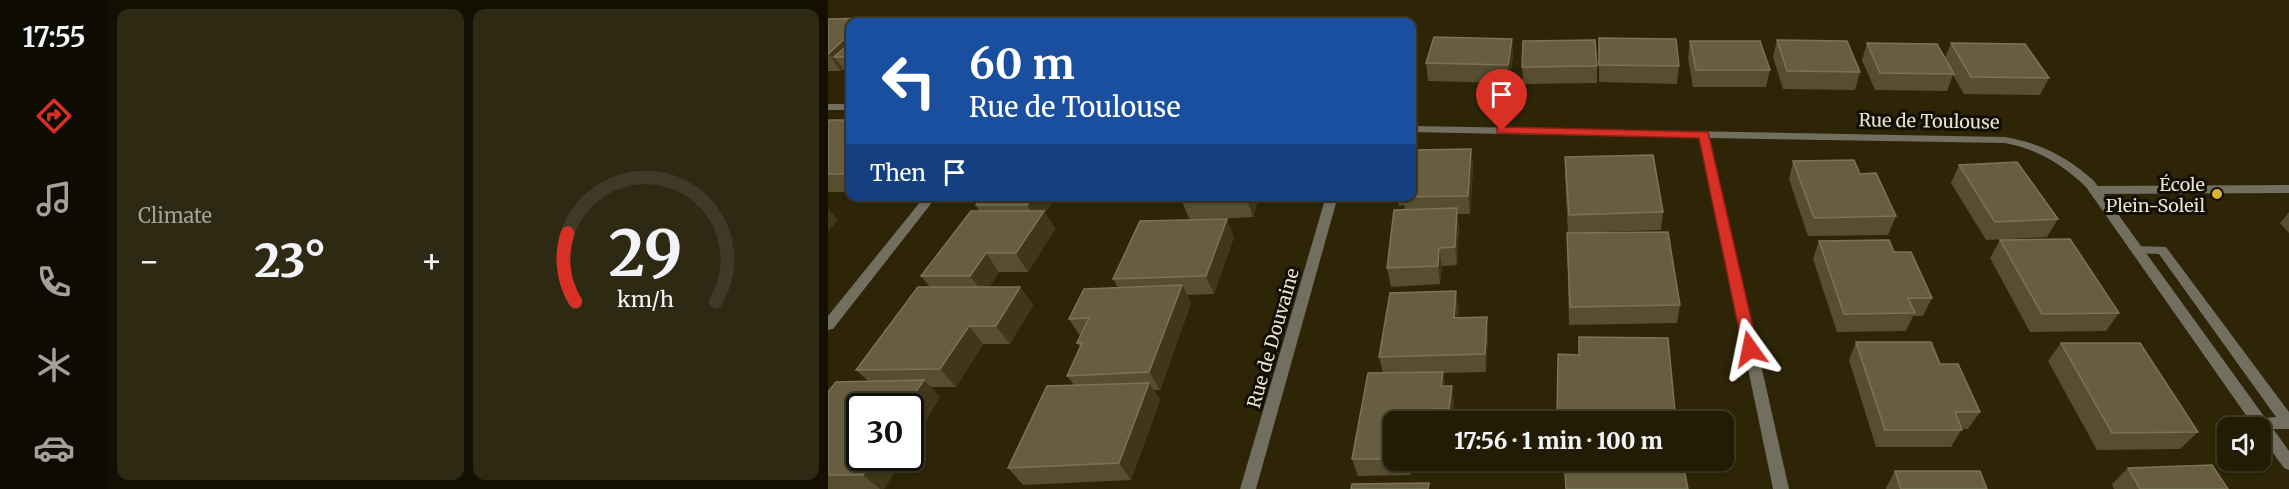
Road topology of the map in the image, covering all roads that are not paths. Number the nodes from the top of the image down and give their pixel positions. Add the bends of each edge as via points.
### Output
1 (828, 107) edge
2 (846, 107) edge
3 (1416, 129) edge
4 (1704, 134) junction
5 (2289, 189) edge
6 (2094, 190) junction
7 (928, 201) edge
8 (1331, 201) edge
9 (2137, 250) junction
10 (828, 325) edge
11 (2256, 417) edge
12 (2271, 423) edge
13 (2271, 438) edge
14 (2289, 463) edge
15 (1248, 489) edge
16 (1781, 489) edge

1 - 2 street
3 - 4 street, Rue de Toulouse
4 - 6 street, Rue de Toulouse via 2005,140 2052,154 2078,172
4 - 16 street
5 - 6 street
6 - 9 street, Rue de Toulouse
7 - 10 street
8 - 15 street, Rue de Douvaine
9 - 11 street, Rue de Toulouse
9 - 12 street via 2162,250 2289,423
13 - 14 street, Rue de Toulouse

